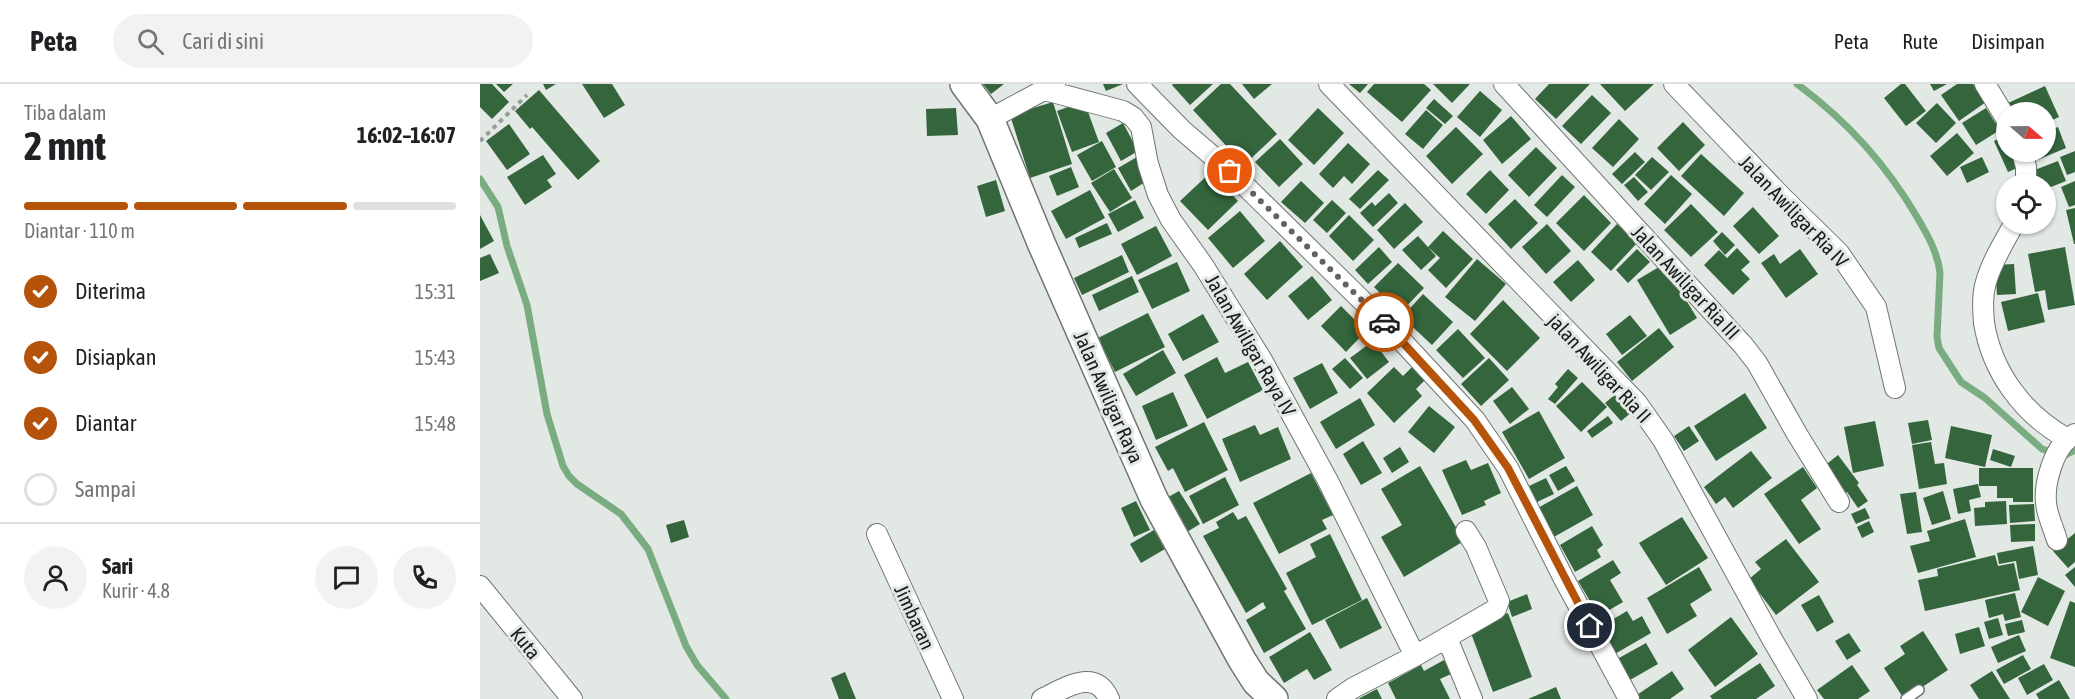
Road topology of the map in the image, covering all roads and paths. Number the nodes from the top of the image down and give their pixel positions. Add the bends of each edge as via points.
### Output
1 (964, 84) edge
2 (1137, 84) edge
3 (1329, 84) edge
4 (1504, 84) edge
5 (1674, 84) edge
6 (1985, 84) edge
7 (1050, 87) edge
8 (527, 95) dead end
9 (1996, 102) edge
10 (990, 119) junction
11 (480, 141) edge
12 (2009, 234) edge
13 (1895, 388) dead end
14 (2071, 436) edge
15 (1839, 502) dead end
16 (1467, 531) dead end
17 (877, 534) dead end
18 (2057, 540) dead end
19 (480, 586) edge
20 (1447, 638) junction
21 (1415, 656) junction
22 (1919, 690) dead end
23 (572, 699) edge
24 (953, 699) edge
25 (1042, 699) edge
26 (1109, 699) edge
27 (1274, 699) edge
28 (1336, 699) edge
29 (1472, 699) edge
30 (1629, 699) edge
31 (1807, 699) edge
32 (1906, 699) edge

1 - 10 street, Jalan Awiligar Raya
2 - 30 street via 1389,327 1474,420 1508,468
3 - 31 street, jalan Awiligar Ria II via 1637,403 1663,440
4 - 15 street, Jalan Awiligar Ria III via 1743,345
5 - 13 street, Jalan Awiligar Ria IV via 1839,253 1876,307
6 - 9 street
7 - 10 street
7 - 21 street, Jalan Awiligar Raya IV via 1123,111 1141,127 1158,195 1262,360 1328,481
8 - 11 path
10 - 27 street, Jalan Awiligar Raya via 1154,499 1242,660 1256,682
12 - 14 street via 1986,282 1983,300 1986,333 1996,366 2016,396 2040,421
14 - 18 street via 2057,452 2049,476 2046,507
16 - 20 street via 1499,605
17 - 24 street, Jimbaran
19 - 23 street, Kuta
20 - 21 street
20 - 29 street
21 - 28 street
22 - 32 lane
25 - 26 street via 1073,684 1092,681 1104,687

